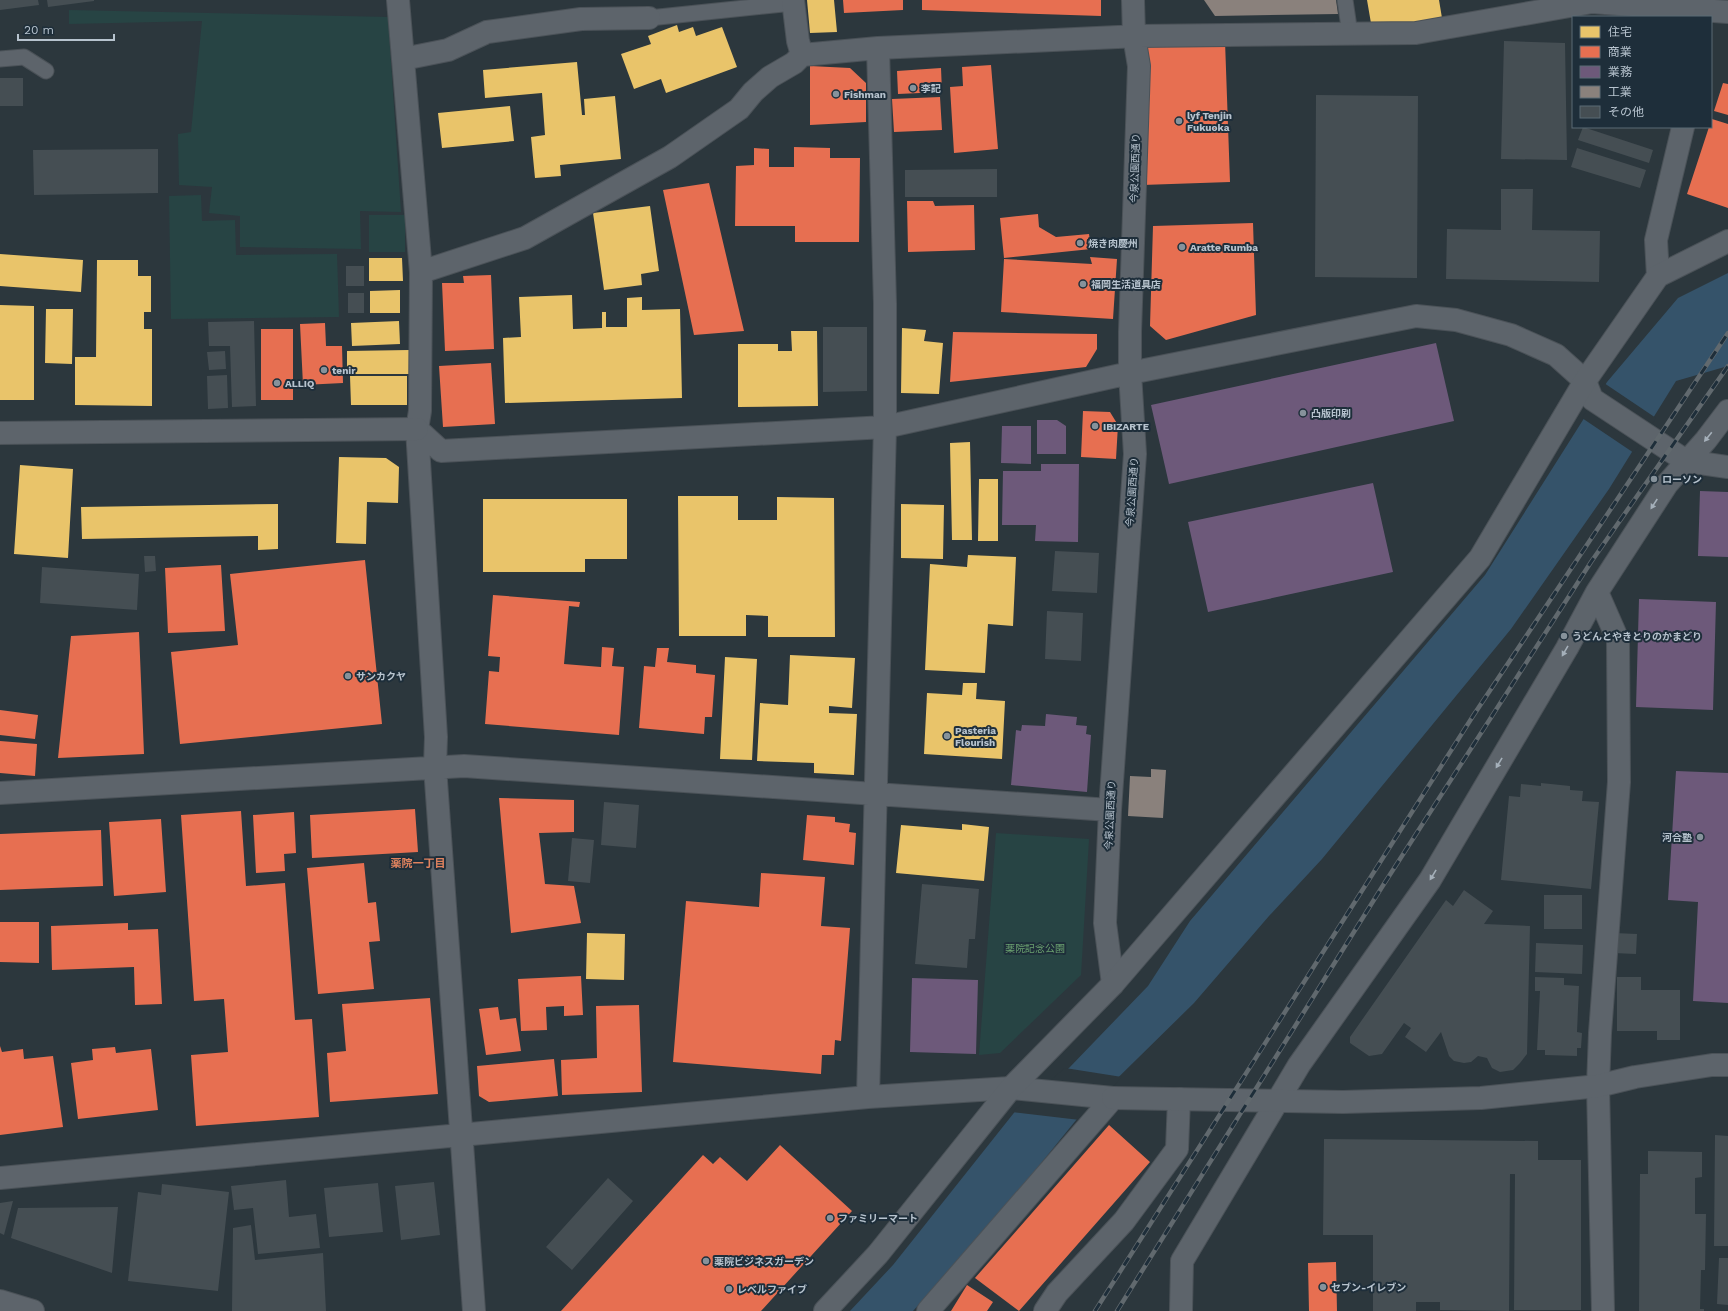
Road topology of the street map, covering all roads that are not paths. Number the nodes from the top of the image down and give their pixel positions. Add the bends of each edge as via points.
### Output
1 (398, 0) edge
2 (1133, 0) edge
3 (1346, 0) edge
4 (793, 2) edge
5 (1715, 10) edge
6 (649, 18) joint
7 (1350, 34) junction
8 (1134, 36) junction
9 (878, 48) junction
10 (802, 55) junction
11 (0, 59) edge
12 (403, 59) junction
13 (46, 71) dead end
14 (1683, 128) edge
15 (1728, 241) edge
16 (421, 272) junction
17 (1658, 276) junction
18 (1130, 373) junction
19 (1589, 390) junction
20 (1728, 411) edge
21 (885, 427) junction
22 (417, 430) junction
23 (0, 433) edge
24 (1686, 461) junction
25 (1728, 468) edge
26 (1597, 592) junction
27 (434, 767) junction
28 (0, 793) edge
29 (875, 794) junction
30 (1110, 810) junction
31 (1113, 984) junction
32 (1728, 1065) edge
33 (1598, 1086) junction
34 (1011, 1088) junction
35 (868, 1097) junction
36 (1111, 1098) junction
37 (1179, 1099) junction
38 (1278, 1100) junction
39 (462, 1136) junction
40 (0, 1178) edge
41 (474, 1311) edge
42 (825, 1311) edge
43 (928, 1311) edge
44 (1045, 1311) edge
45 (1181, 1311) edge
46 (1603, 1311) edge

1 - 12 street
2 - 8 street, 今泉公園西通り
3 - 7 lane
4 - 6 lane
4 - 10 street
5 - 7 street via 1592,2 1416,33
6 - 12 street via 581,19 487,32 448,50
7 - 8 street
8 - 9 street
8 - 18 street, 今泉公園西通り via 1139,66
9 - 10 street
9 - 21 street via 885,304
10 - 16 street via 794,63 770,77 739,109 670,157 525,238
11 - 13 lane via 24,57
12 - 16 street
14 - 17 street via 1656,240
15 - 17 street
16 - 22 street via 420,411
17 - 19 street
18 - 19 street via 1416,316 1456,320 1511,335 1556,355
18 - 21 street
18 - 30 street, 今泉公園西通り via 1135,454
19 - 24 street
19 - 31 street via 1480,558
20 -> 24 street
21 - 22 street via 441,451
21 - 29 street
22 - 23 street
22 - 27 street via 435,729
24 - 25 street
24 -> 26 street via 1667,484
26 - 33 street via 1618,640 1619,774
26 -> 38 street via 1567,648 1430,880 1299,1065
27 - 28 street
27 - 29 street via 464,766
27 - 39 street
29 - 30 street
29 - 35 street
30 - 31 street, 今泉公園西通り via 1105,923
31 - 34 street
32 - 33 street via 1712,1065 1635,1077
33 - 38 street via 1481,1098 1343,1102
33 - 46 street
34 - 35 street
34 - 36 street
34 - 42 street via 878,1254
35 - 39 street
36 - 37 street
36 - 43 street
37 - 38 street
37 - 44 street via 1177,1149 1124,1221 1057,1293
38 - 45 street via 1182,1261
39 - 40 street
39 - 41 street

